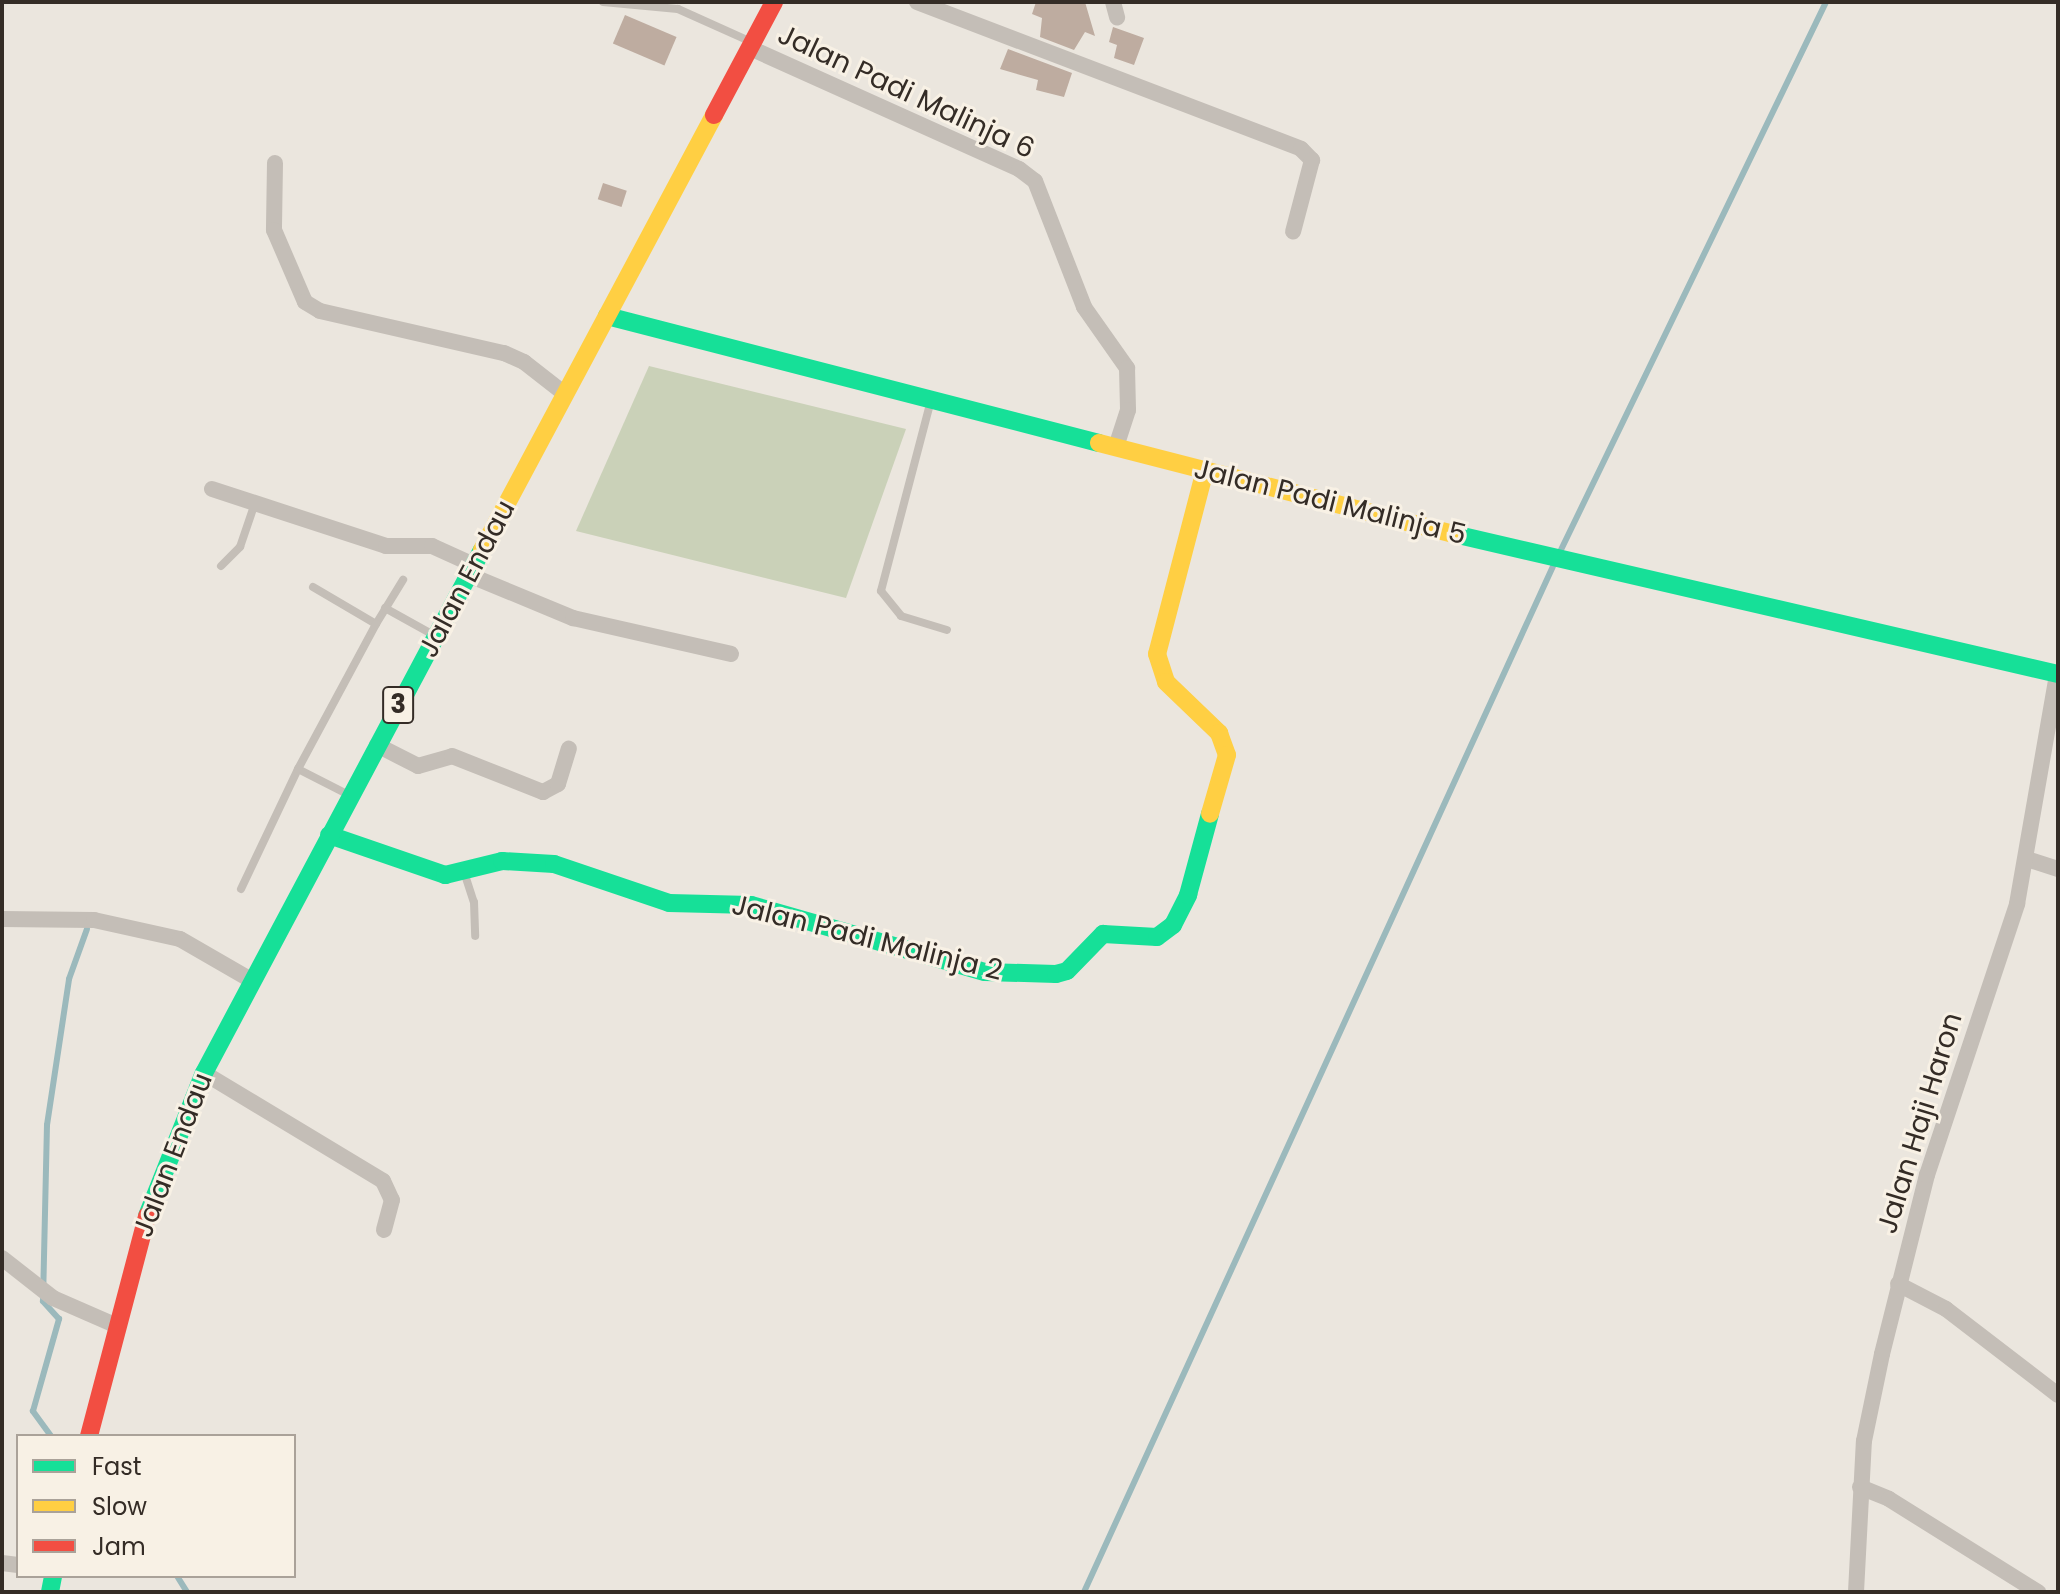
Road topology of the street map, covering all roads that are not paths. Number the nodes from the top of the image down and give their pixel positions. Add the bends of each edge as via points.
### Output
1 (603, 2) edge
2 (774, 2) edge
3 (917, 2) edge
4 (752, 45) junction
5 (275, 163) dead end
6 (1293, 232) dead end
7 (607, 316) junction
8 (565, 394) junction
9 (931, 399) junction
10 (1116, 447) junction
11 (1205, 470) junction
12 (212, 489) dead end
13 (255, 503) junction
14 (221, 566) dead end
15 (472, 570) junction
16 (403, 580) dead end
17 (313, 587) dead end
18 (385, 608) junction
19 (376, 624) junction
20 (947, 630) dead end
21 (436, 636) junction
22 (731, 654) dead end
23 (2058, 672) edge
24 (377, 745) junction
25 (569, 749) dead end
26 (298, 769) junction
27 (350, 795) junction
28 (329, 835) junction
29 (2027, 859) junction
30 (2058, 869) edge
31 (465, 874) junction
32 (241, 889) dead end
33 (2, 919) edge
34 (475, 936) dead end
35 (251, 980) junction
36 (204, 1073) junction
37 (384, 1230) dead end
38 (2, 1258) edge
39 (1898, 1284) junction
40 (117, 1326) junction
41 (2058, 1395) edge
42 (90, 1434) edge
43 (1860, 1487) junction
44 (1856, 1592) edge
45 (2038, 1592) edge

1 - 4 lane via 678,9
2 - 4 main road, Jalan Endau / 3
3 - 6 street via 1301,149 1312,160
4 - 7 main road, Jalan Endau / 3
4 - 10 street, Jalan Padi Malinja 6 via 1035,181 1084,307 1127,368 1128,410
5 - 8 street via 274,230 305,302 320,311 504,353
7 - 8 main road, Jalan Endau / 3
7 - 9 main road, Jalan Padi Malinja 5
8 - 15 main road, Jalan Endau / 3
9 - 10 main road, Jalan Padi Malinja 5
9 - 20 lane via 881,591 901,616
10 - 11 main road, Jalan Padi Malinja 5
11 - 23 main road, Jalan Padi Malinja 5 via 1580,567
11 - 31 main road, Jalan Padi Malinja 2 via 1157,654 1166,682 1219,733 1227,748 1188,895 1173,925 1157,937 1103,934 1067,971 1037,977 985,972 751,905 669,903 554,864 502,861
12 - 13 street
13 - 14 lane via 240,547
13 - 15 street via 386,546 432,546
15 - 21 main road, Jalan Endau / 3
15 - 22 street via 573,618
16 - 18 lane
17 - 19 lane
18 - 19 lane
18 - 21 lane
19 - 26 lane
21 - 24 main road, Jalan Endau / 3
23 - 29 street, Jalan Haji Haron
24 - 25 street via 418,766 452,756 543,792 558,784
24 - 27 main road, Jalan Endau / 3
26 - 27 lane
26 - 32 lane
27 - 28 main road, Jalan Endau / 3
28 - 31 main road, Jalan Padi Malinja 2 via 445,875
28 - 35 main road, Jalan Endau / 3
29 - 30 street
29 - 39 street, Jalan Haji Haron
31 - 34 lane via 474,902
33 - 35 street via 94,920 180,939
35 - 36 main road, Jalan Endau / 3
36 - 37 street via 383,1181 392,1200
36 - 40 main road, Jalan Endau / 3 via 150,1203
38 - 40 street via 47,1293
39 - 41 street via 1946,1309
39 - 43 street, Jalan Haji Haron via 1864,1441
40 - 42 main road, Jalan Endau / 3
43 - 44 street, Jalan Haji Haron
43 - 45 street via 1889,1499

